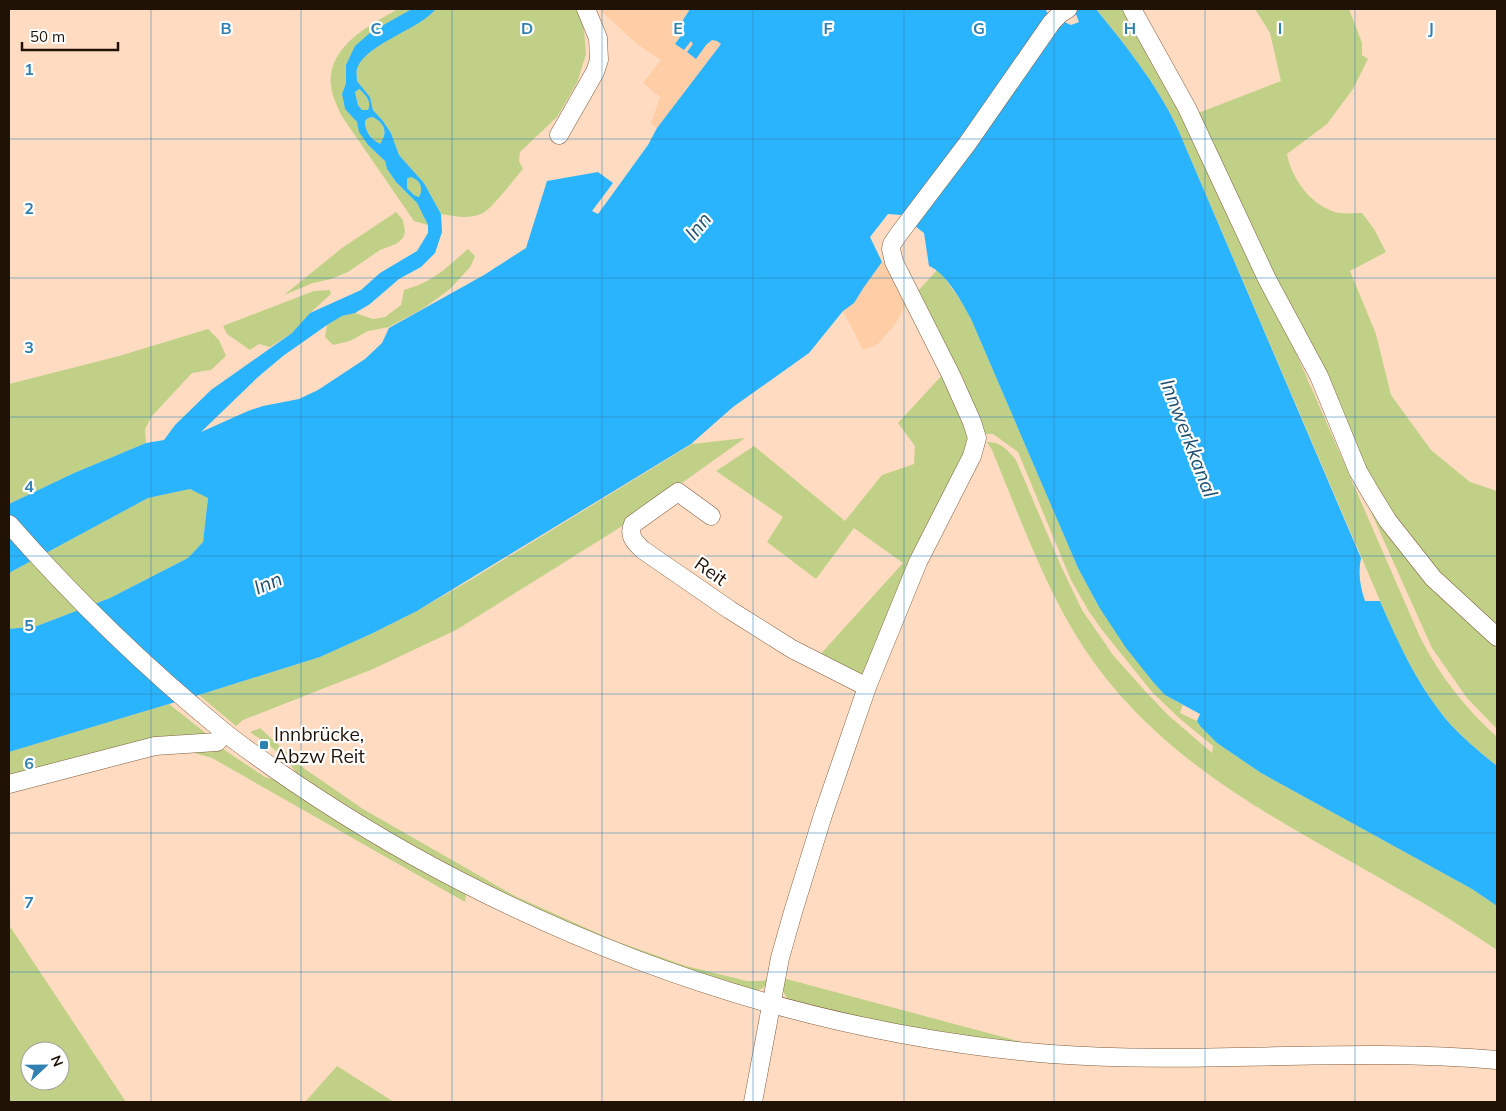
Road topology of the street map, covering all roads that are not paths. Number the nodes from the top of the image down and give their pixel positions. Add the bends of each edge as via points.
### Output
1 (586, 9) edge
2 (1068, 9) edge
3 (1132, 9) edge
4 (559, 135) dead end
5 (711, 516) dead end
6 (9, 524) edge
7 (1497, 637) edge
8 (867, 687) junction
9 (225, 733) junction
10 (9, 784) edge
11 (771, 1005) junction
12 (1497, 1060) edge
13 (753, 1102) edge

1 - 4 street via 598,38 599,60
2 - 8 street via 1052,22 892,244 891,255 951,375 977,438 972,456 918,562
3 - 7 street via 1187,108 1267,279 1320,376 1358,471 1394,529 1433,578
5 - 8 street, Reit via 678,492 630,529 633,540 643,550 730,610 792,649
6 - 9 street via 107,627
8 - 11 street via 792,912
9 - 10 street via 217,742 155,746
9 - 11 street via 371,833 508,906 628,957
11 - 12 street via 939,1041 1050,1054 1130,1058 1413,1054
11 - 13 street

